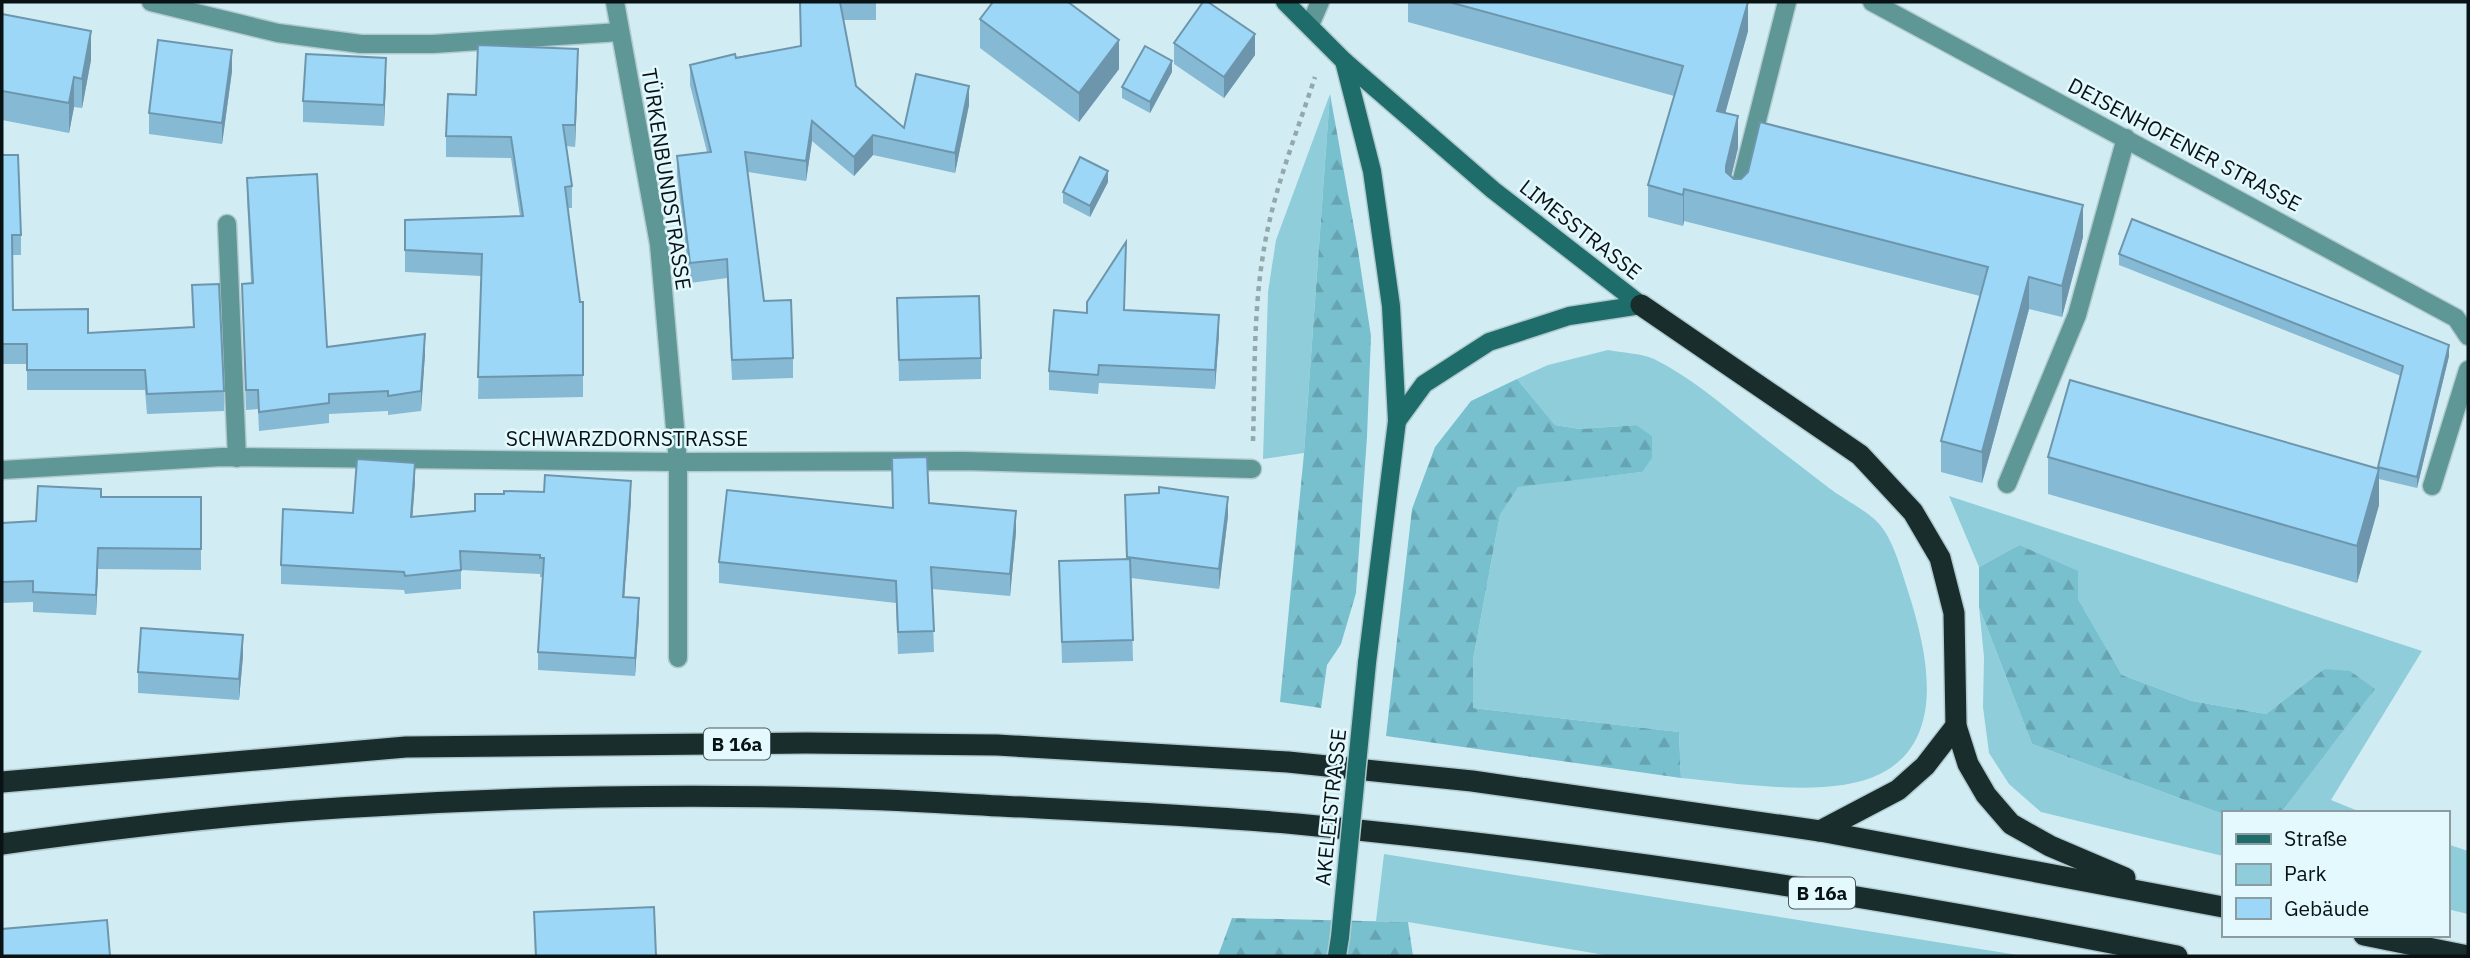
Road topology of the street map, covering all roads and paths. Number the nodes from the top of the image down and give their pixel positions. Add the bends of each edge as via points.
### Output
1 (151, 2) edge
2 (615, 2) edge
3 (1285, 2) edge
4 (1320, 2) edge
5 (1787, 2) edge
6 (1872, 2) edge
7 (1310, 25) junction
8 (620, 32) junction
9 (1326, 43) junction
10 (1344, 61) junction
11 (2126, 138) junction
12 (1737, 200) edge
13 (227, 224) dead end
14 (1641, 305) junction
15 (2468, 336) edge
16 (2468, 370) edge
17 (1397, 421) junction
18 (237, 458) junction
19 (678, 462) junction
20 (1252, 468) joint
21 (2, 470) edge
22 (2007, 484) dead end
23 (2432, 486) dead end
24 (678, 657) dead end
25 (1367, 663) joint
26 (1956, 726) junction
27 (2, 782) edge
28 (1820, 831) junction
29 (2, 844) edge
30 (2176, 898) junction
31 (2222, 907) edge
32 (2374, 937) edge
33 (1337, 956) edge
34 (2177, 956) edge
35 (2468, 956) edge

1 - 8 street via 278,33 360,44
2 - 8 street, TÜRKENBUNDSTRASSE
3 - 7 street, LIMESSTRASSE
4 - 7 street
5 - 12 street
6 - 11 street, DEISENHOFENER STRASSE
7 - 9 street, LIMESSTRASSE
8 - 19 street, TÜRKENBUNDSTRASSE via 659,244
9 - 10 street, LIMESSTRASSE
9 - 20 path via 1270,218 1262,258
10 - 14 street, LIMESSTRASSE via 1493,190
10 - 17 street, LIMESSTRASSE via 1372,171 1391,306
11 - 15 street, DEISENHOFENER STRASSE via 2456,318
11 - 22 street via 2077,316
13 - 18 street
14 - 17 street, LIMESSTRASSE via 1569,316 1489,342 1424,384
14 - 26 highway via 1860,455 1913,512 1940,558 1954,613
16 - 23 street
17 - 25 street, LIMESSTRASSE
18 - 19 street, SCHWARZDORNSTRASSE
18 - 21 street, SCHWARZDORNSTRASSE
19 - 20 street, SCHWARZDORNSTRASSE via 964,461
19 - 24 street, TÜRKENBUNDSTRASSE
25 - 33 street, AKELEISTRASSE, bridge
26 - 28 highway via 1925,766 1898,790
26 - 30 highway via 1968,764 2011,824 2093,866
27 - 28 highway, B 16a via 406,747 997,745 1288,762 1472,781
28 - 30 highway, B 16a
29 - 34 highway, B 16a via 122,828 372,806 605,798 824,798 1128,812 1465,841 1771,884
30 - 31 highway, B 16a
32 - 35 highway

